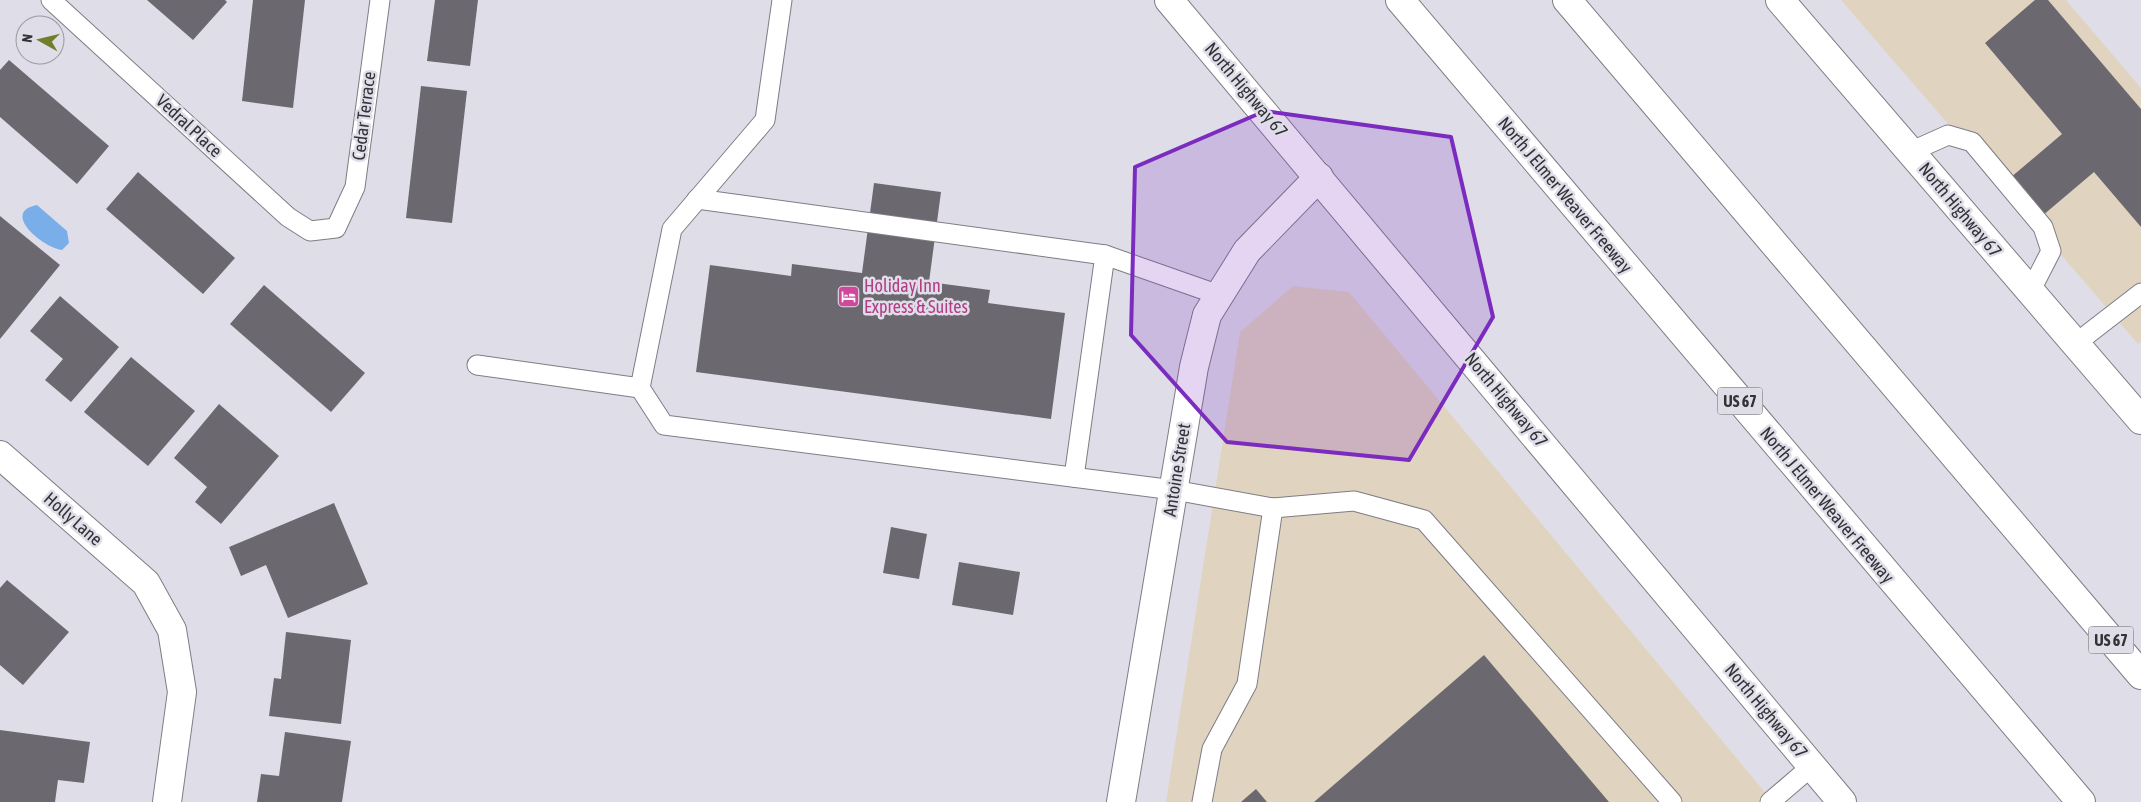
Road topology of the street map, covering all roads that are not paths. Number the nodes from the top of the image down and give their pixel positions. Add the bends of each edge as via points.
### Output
1 (51, 0) edge
2 (380, 0) edge
3 (782, 0) edge
4 (1169, 0) edge
5 (1400, 0) edge
6 (1567, 0) edge
7 (1780, 0) edge
8 (1910, 152) junction
9 (1319, 177) junction
10 (697, 200) junction
11 (336, 228) joint
12 (1105, 255) junction
13 (2030, 292) junction
14 (2141, 293) edge
15 (1219, 295) junction
16 (2075, 344) junction
17 (477, 366) dead end
18 (640, 388) junction
19 (2141, 420) edge
20 (0, 455) edge
21 (1074, 477) junction
22 (1174, 490) junction
23 (1274, 508) junction
24 (2141, 675) edge
25 (1812, 766) junction
26 (167, 802) edge
27 (1122, 802) edge
28 (1202, 802) edge
29 (1672, 802) edge
30 (1770, 802) edge
31 (1842, 802) edge
32 (2081, 802) edge

1 - 11 lane, Vedral Place via 288,217 310,231
2 - 11 lane, Cedar Terrace via 355,187
3 - 10 lane via 765,120
4 - 9 main road, North Highway 67
5 - 32 main road, North J Elmer Weaver Freeway / US 67
6 - 24 main road, US 67
7 - 8 main road, North Highway 67
8 - 13 main road, North Highway 67
8 - 13 lane via 1948,135 1972,142 1978,149 2043,227 2051,251
9 - 15 main road, Antoine Street via 1247,251
9 - 25 main road, North Highway 67
10 - 12 lane
10 - 18 lane via 672,230
12 - 15 lane
12 - 21 lane
13 - 16 main road, North Highway 67
14 - 16 lane
15 - 22 main road, Antoine Street via 1207,315 1194,367
16 - 19 main road, North Highway 67
17 - 18 lane
18 - 21 lane via 664,426
20 - 26 main road, Holly Lane via 146,583 172,630 182,692
21 - 22 lane
22 - 23 lane
22 - 27 main road, Antoine Street
23 - 28 lane via 1247,684 1212,749
23 - 29 lane via 1354,501 1424,520
25 - 30 lane
25 - 31 main road, North Highway 67

